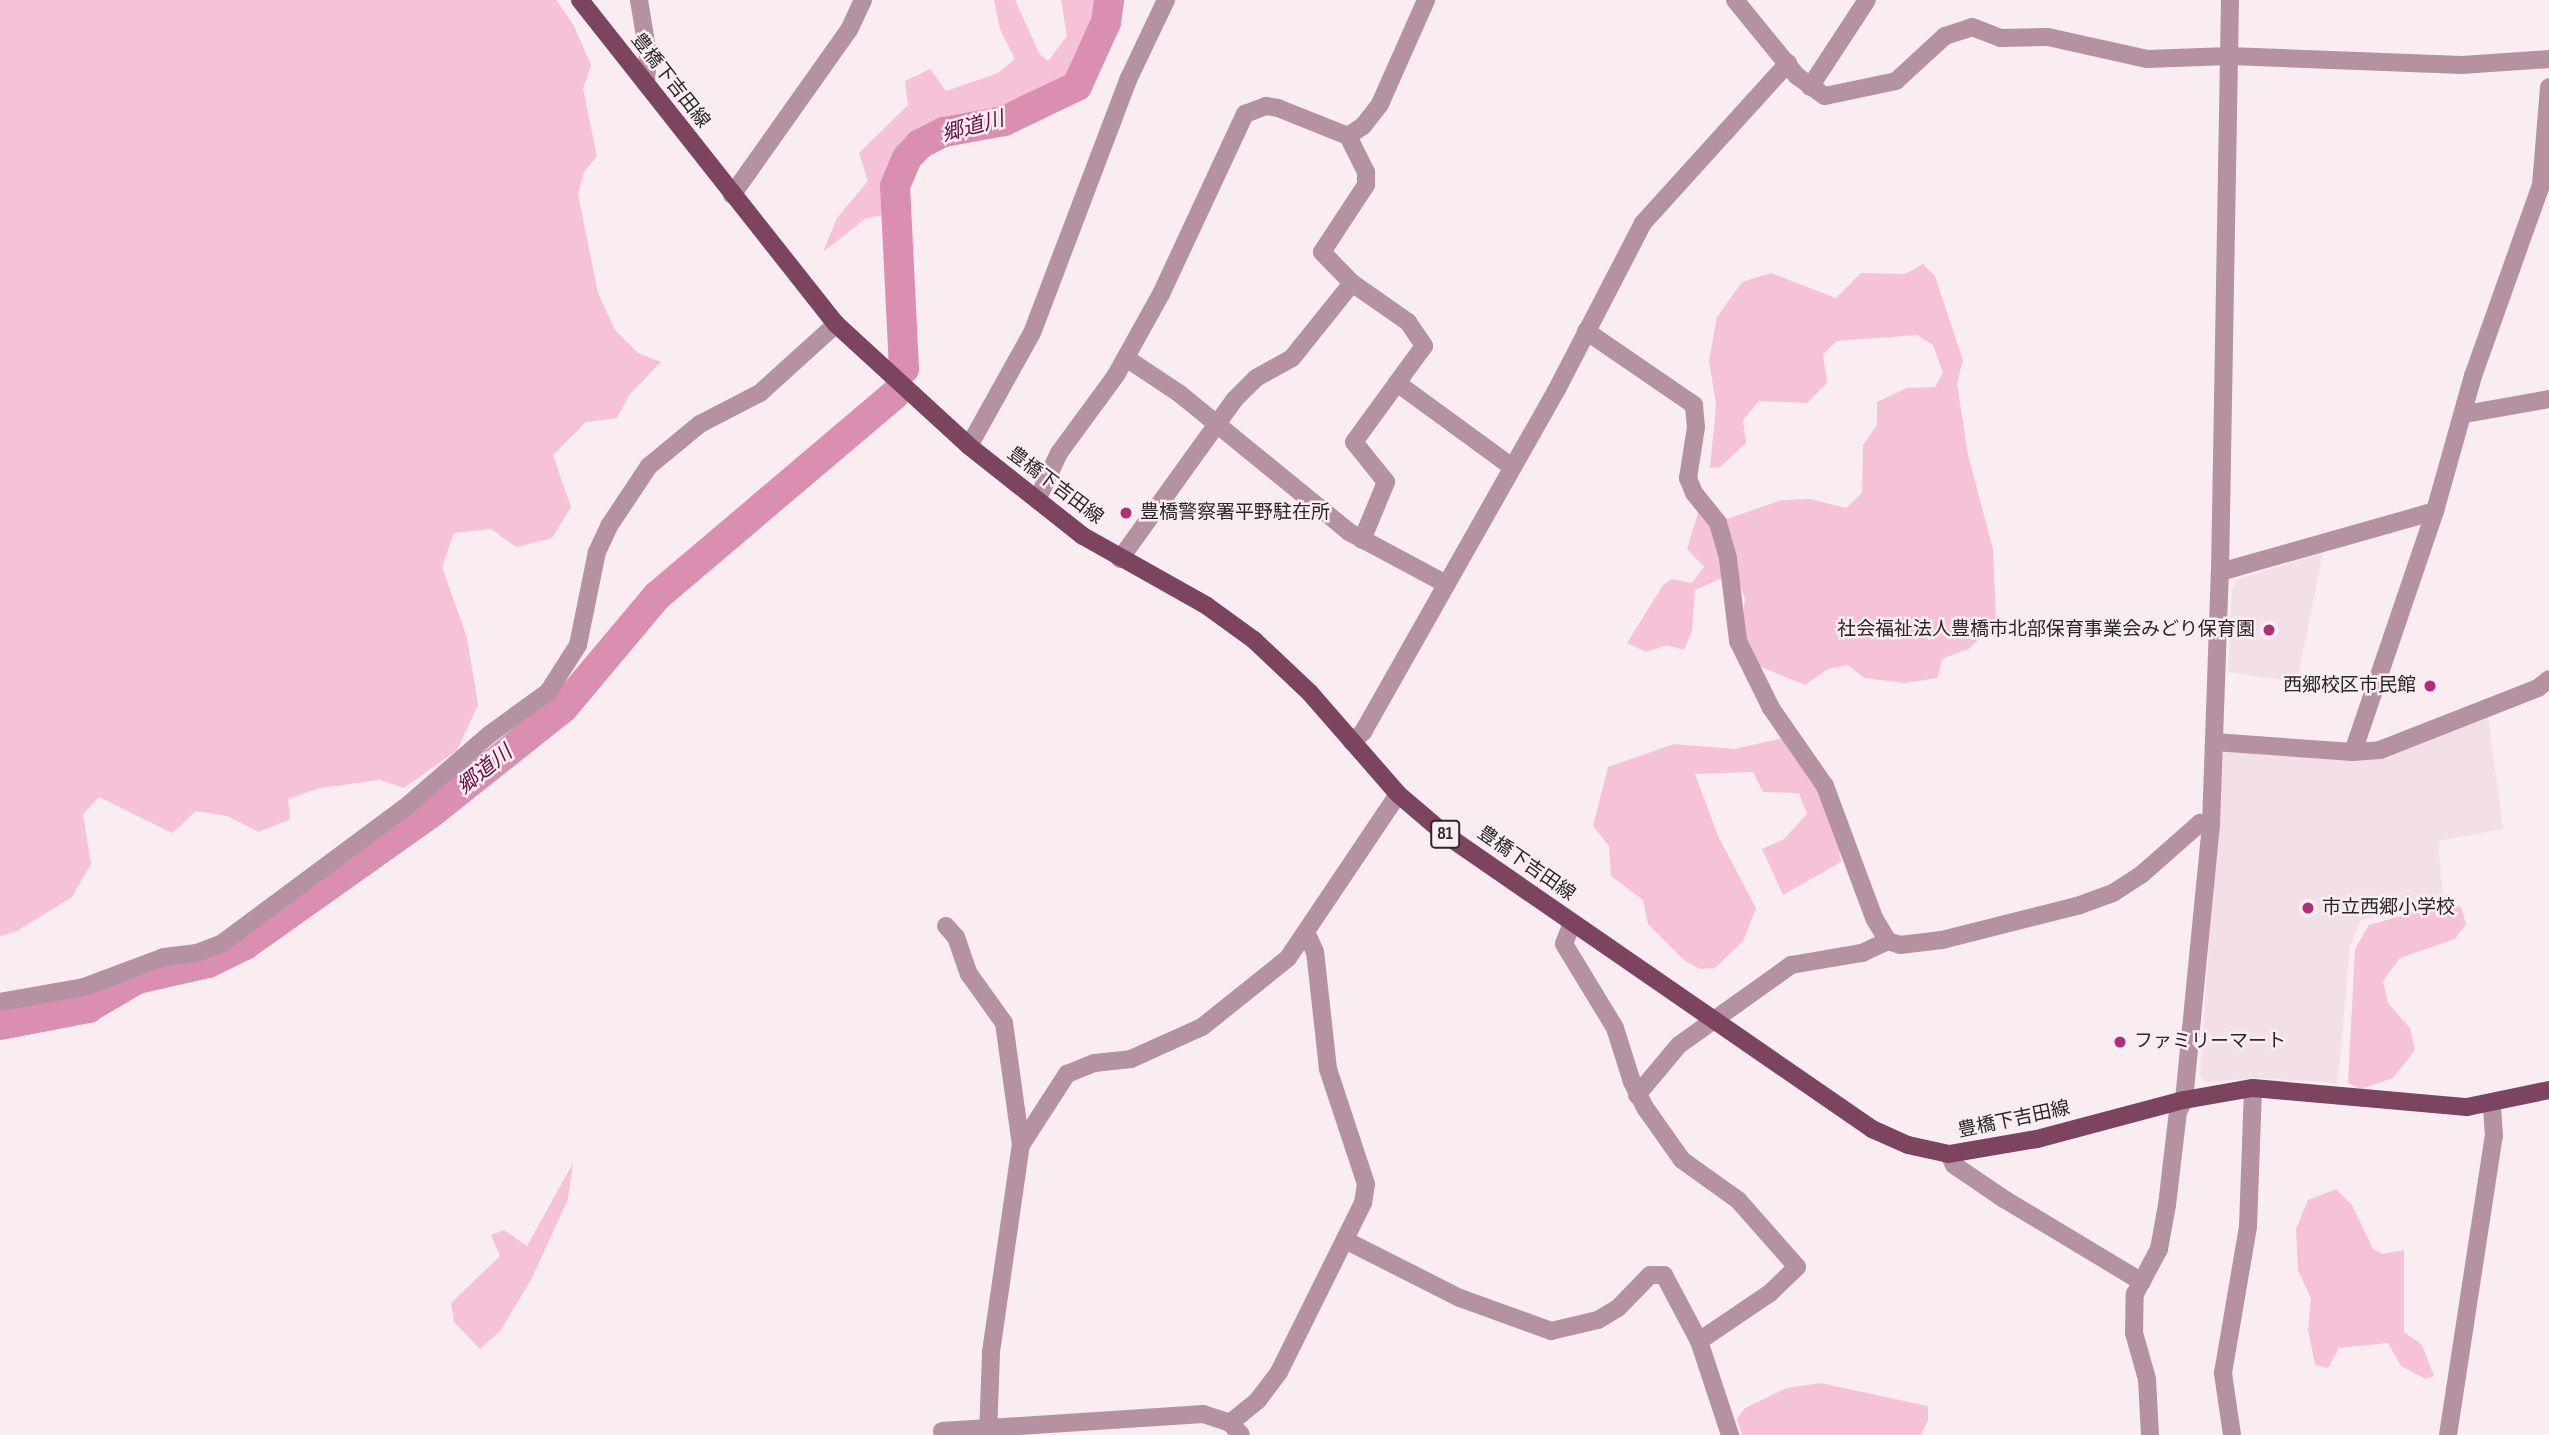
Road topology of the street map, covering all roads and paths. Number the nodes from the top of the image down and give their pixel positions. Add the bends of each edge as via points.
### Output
1 (580, 0) edge
2 (639, 0) edge
3 (863, 0) edge
4 (1166, 0) edge
5 (1426, 0) edge
6 (1735, 0) edge
7 (1867, 0) edge
8 (2230, 0) edge
9 (2229, 56) junction
10 (2549, 59) edge
11 (1788, 63) junction
12 (646, 84) junction
13 (2549, 87) edge
14 (1810, 88) junction
15 (1348, 136) junction
16 (732, 195) junction
17 (1352, 283) junction
18 (836, 324) junction
19 (1586, 331) junction
20 (1126, 358) junction
21 (1397, 383) junction
22 (2549, 399) edge
23 (2465, 414) junction
24 (1215, 424) junction
25 (969, 446) junction
26 (1512, 467) junction
27 (1037, 500) junction
28 (2435, 510) junction
29 (1362, 540) junction
30 (1120, 559) junction
31 (2220, 572) junction
32 (1444, 583) junction
33 (2549, 679) edge
34 (1352, 742) junction
35 (2214, 742) junction
36 (2353, 752) junction
37 (1398, 794) junction
38 (2211, 825) junction
39 (1572, 923) junction
40 (946, 926) dead end
41 (1307, 934) junction
42 (1888, 941) junction
43 (0, 1002) edge
44 (1712, 1021) junction
45 (2253, 1088) junction
46 (2549, 1090) edge
47 (1637, 1095) junction
48 (2184, 1100) junction
49 (2492, 1104) junction
50 (1021, 1145) junction
51 (1949, 1154) junction
52 (1345, 1240) junction
53 (2142, 1282) junction
54 (1699, 1341) junction
55 (1236, 1429) edge
56 (942, 1431) dead end
57 (988, 1431) edge
58 (1730, 1435) edge
59 (2150, 1435) edge
60 (2232, 1435) edge
61 (2448, 1435) edge

1 - 12 main road, 豊橋下吉田線 / 81
2 - 12 street via 648,55
3 - 16 street via 849,30
4 - 25 street via 1128,79 1031,334
5 - 15 street via 1380,104 1363,126
6 - 11 street
7 - 14 street
8 - 9 street
9 - 10 street via 2462,65
9 - 14 street via 2132,57 2048,37 2001,38 1972,27 1945,36 1896,81 1844,96 1825,96
9 - 31 street
11 - 14 street
11 - 19 street via 1659,200
12 - 16 main road, 豊橋下吉田線 / 81
13 - 23 street via 2540,185 2473,376
15 - 17 street via 1366,172 1366,185 1322,252
15 - 20 street via 1278,108 1266,106 1245,114 1186,244
16 - 18 main road, 豊橋下吉田線 / 81
17 - 21 street via 1408,322 1424,346
17 - 24 street via 1292,358 1256,378
18 - 25 main road, 豊橋下吉田線 / 81
18 - 43 street via 760,393 700,424 649,466 605,534 578,645 548,692 490,734 408,805 221,944 164,957 97,983
19 - 26 street
19 - 42 street via 1694,405 1696,427 1688,478 1721,535 1738,641 1771,708 1825,786 1874,918
20 - 24 street
20 - 27 street via 1059,453
21 - 26 street
21 - 29 street via 1354,442 1386,482
22 - 23 street
23 - 28 street
24 - 29 street
24 - 30 street via 1214,434
25 - 27 main road, 豊橋下吉田線 / 81
26 - 32 street
27 - 30 main road, 豊橋下吉田線 / 81
28 - 31 street
28 - 36 street
29 - 32 street
30 - 34 main road, 豊橋下吉田線 / 81 via 1207,606 1254,640 1310,693
31 - 35 street
32 - 34 street via 1363,732
33 - 36 street via 2406,743
34 - 37 main road, 豊橋下吉田線 / 81
35 - 36 street
35 - 38 street
37 - 39 main road, 豊橋下吉田線 / 81 via 1446,835
37 - 41 street via 1386,805
38 - 42 street via 2200,823 2141,875 2113,893 2080,905 1942,940 1900,945
38 - 48 street
39 - 44 main road, 豊橋下吉田線 / 81
39 - 47 street via 1564,944 1615,1028
40 - 50 street via 956,937 969,974 1004,1023
41 - 50 street via 1288,958 1202,1027 1131,1059 1094,1063 1067,1074
41 - 52 street via 1315,952 1328,1069 1366,1184 1363,1203
42 - 44 street via 1862,953 1791,965
44 - 47 street via 1663,1058
44 - 51 main road, 豊橋下吉田線 / 81 via 1872,1129 1908,1145
45 - 48 main road, 豊橋下吉田線 / 81
45 - 49 main road, 豊橋下吉田線 / 81 via 2438,1106
45 - 60 street via 2248,1226 2223,1373
46 - 49 main road, 豊橋下吉田線 / 81
47 - 54 street via 1682,1160 1738,1200 1797,1267 1770,1293
48 - 51 main road, 豊橋下吉田線 / 81 via 2037,1139
48 - 53 street via 2178,1112 2159,1249
49 - 61 street via 2494,1136
50 - 57 street via 991,1352
51 - 53 street via 1954,1165 2004,1199
52 - 54 street via 1460,1298 1550,1331 1598,1320 1657,1272 1672,1288
52 - 55 street via 1279,1372
53 - 59 street via 2135,1294 2134,1333 2147,1379
54 - 58 street
55 - 57 street via 1203,1414
56 - 57 street

